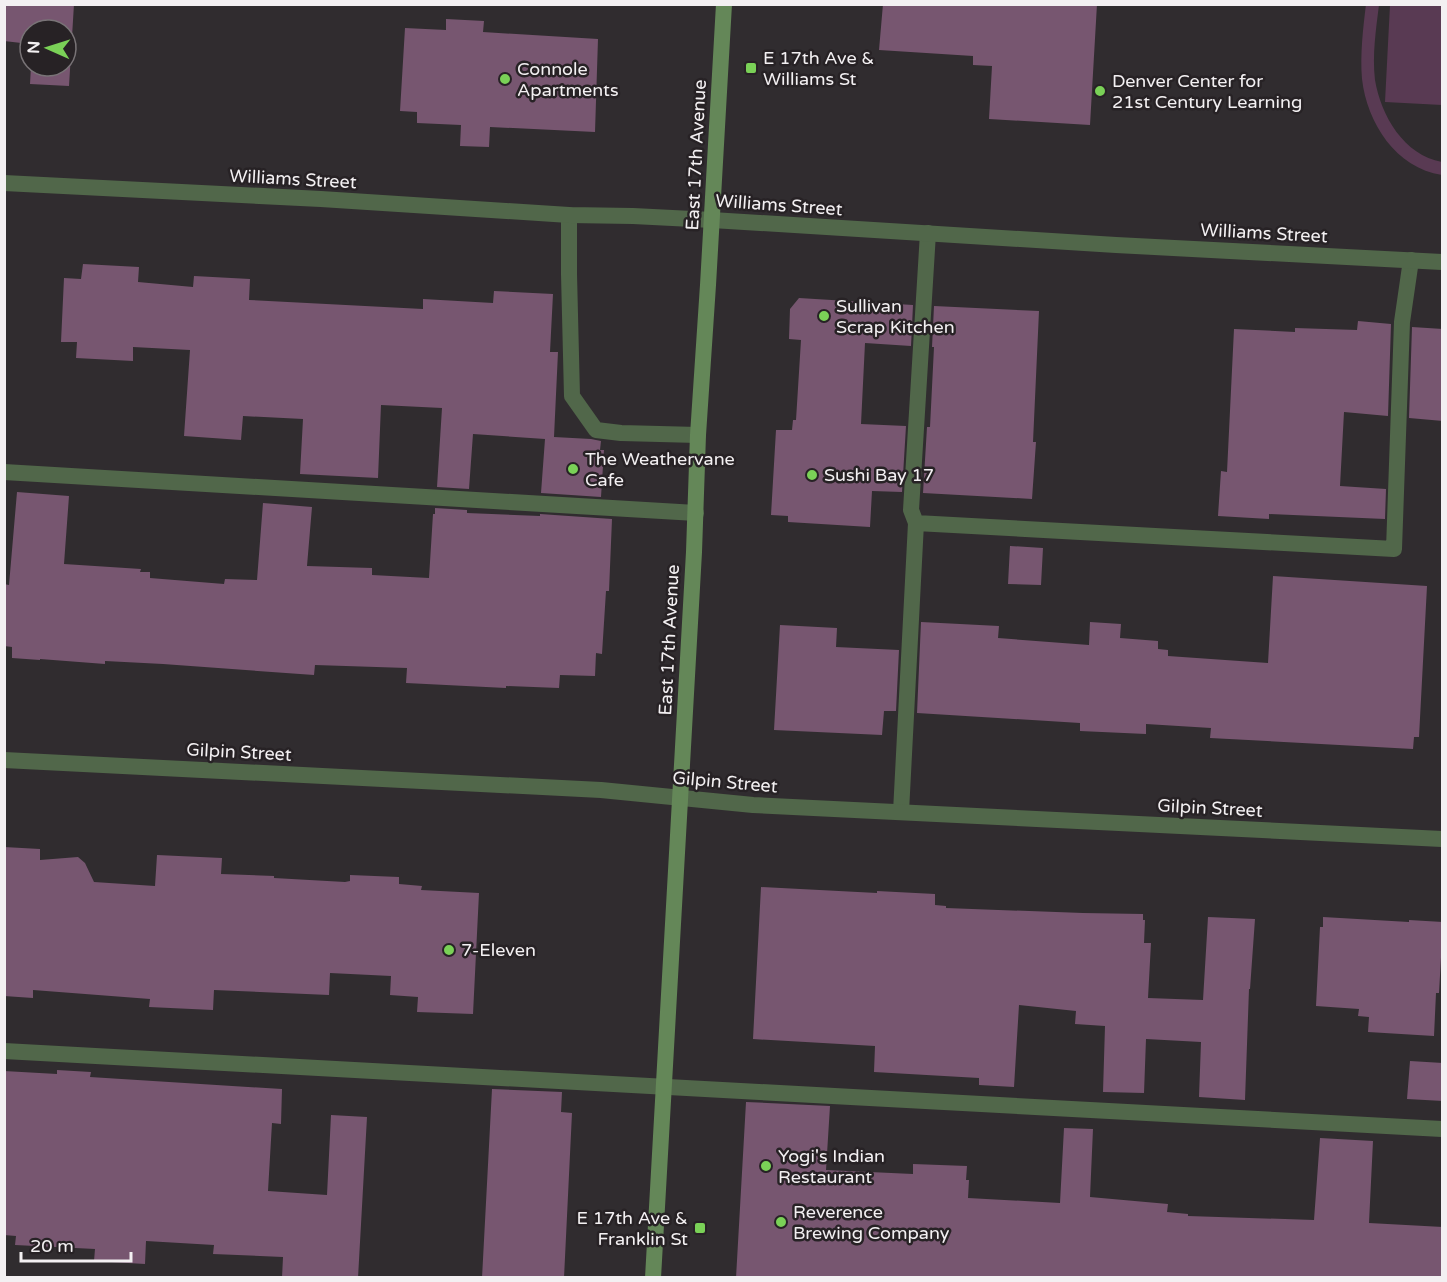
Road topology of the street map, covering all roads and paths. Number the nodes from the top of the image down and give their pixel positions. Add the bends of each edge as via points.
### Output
1 (723, 4) edge
2 (4, 183) edge
3 (569, 215) junction
4 (712, 220) junction
5 (928, 234) junction
6 (1411, 260) junction
7 (1443, 262) edge
8 (698, 435) junction
9 (4, 472) edge
10 (696, 513) junction
11 (916, 523) junction
12 (4, 760) edge
13 (680, 798) junction
14 (901, 812) junction
15 (1443, 839) edge
16 (4, 1051) edge
17 (664, 1086) junction
18 (1443, 1129) edge
19 (653, 1278) edge

1 - 4 main road, East 17th Avenue
2 - 3 street, Williams Street
3 - 4 street, Williams Street
3 - 8 street via 572,396 597,430
4 - 5 street, Williams Street
4 - 8 main road, East 17th Avenue
5 - 6 street, Williams Street
5 - 11 street via 911,510
6 - 7 street, Williams Street
6 - 11 street via 1402,322 1394,549
8 - 10 main road, East 17th Avenue
9 - 10 street
10 - 13 main road, East 17th Avenue
11 - 14 street
12 - 13 street, Gilpin Street via 601,790
13 - 14 street, Gilpin Street
13 - 17 main road, East 17th Avenue
14 - 15 street, Gilpin Street
16 - 17 street
17 - 18 street
17 - 19 main road, East 17th Avenue

